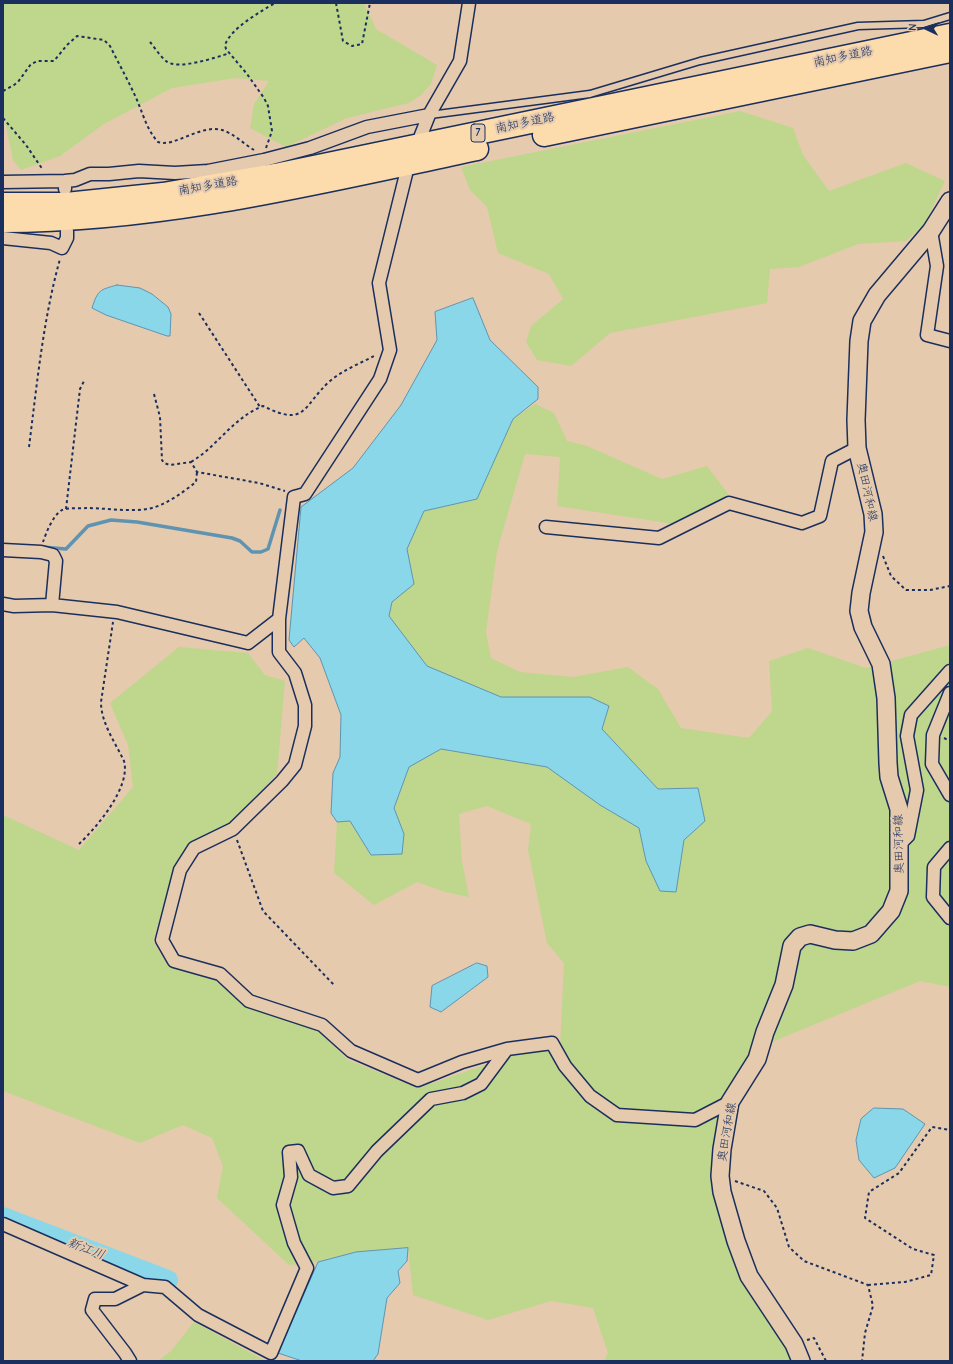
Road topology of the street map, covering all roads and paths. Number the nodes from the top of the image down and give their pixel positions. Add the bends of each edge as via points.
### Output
1 (275, 3) edge
2 (336, 3) edge
3 (370, 3) edge
4 (468, 3) edge
5 (950, 16) edge
6 (950, 35) edge
7 (150, 42) dead end
8 (950, 51) edge
9 (230, 53) junction
10 (3, 91) edge
11 (429, 115) junction
12 (3, 118) edge
13 (421, 135) dead end
14 (263, 158) junction
15 (406, 174) dead end
16 (45, 181) junction
17 (3, 182) edge
18 (950, 201) edge
19 (3, 204) edge
20 (3, 221) edge
21 (67, 231) dead end
22 (931, 231) junction
23 (3, 238) edge
24 (62, 248) junction
25 (200, 313) dead end
26 (950, 341) edge
27 (390, 350) junction
28 (84, 381) dead end
29 (154, 394) dead end
30 (260, 407) junction
31 (29, 447) dead end
32 (857, 448) junction
33 (192, 462) junction
34 (197, 472) junction
35 (294, 497) junction
36 (66, 509) junction
37 (546, 527) dead end
38 (3, 550) edge
39 (40, 552) junction
40 (882, 554) dead end
41 (950, 586) edge
42 (3, 604) edge
43 (52, 605) junction
44 (115, 612) junction
45 (279, 619) junction
46 (950, 671) edge
47 (950, 693) edge
48 (950, 794) edge
49 (233, 829) junction
50 (78, 844) dead end
51 (898, 846) junction
52 (950, 848) edge
53 (950, 918) edge
54 (335, 986) dead end
55 (507, 1049) junction
56 (730, 1102) junction
57 (950, 1130) edge
58 (720, 1176) junction
59 (3, 1224) edge
60 (143, 1285) junction
61 (868, 1285) junction
62 (794, 1344) junction
63 (130, 1361) edge
64 (801, 1361) edge
65 (826, 1361) edge
66 (862, 1361) edge

1 - 9 path via 248,20 230,37 225,45
2 - 3 path via 342,41 352,46 362,44
4 - 11 street via 460,61
5 - 11 lane via 924,24 858,26 700,61 590,94
6 - 19 highway, 南知多道路 / 7 via 280,174 163,194 66,204
7 - 9 path via 171,64 191,63
8 - 20 highway, 南知多道路 / 7 via 282,190 159,211 90,218
9 - 14 path via 252,80 268,106 272,131
10 - 14 path via 14,86 34,62 54,61 77,36 104,40 110,46 137,99 148,129 158,142 166,143 216,129 228,133
11 - 13 street
11 - 14 street via 367,127 310,148
12 - 16 path via 43,170
14 - 16 street via 208,171 90,174 65,185
15 - 27 street via 379,283
16 - 17 street
18 - 22 main road, 奥田河和線
21 - 24 street
22 - 26 street via 937,266 927,335
22 - 32 main road, 奥田河和線 via 877,295 862,321 859,341
23 - 24 street via 51,243
24 - 31 path via 43,338
25 - 30 path
27 - 30 path via 380,352 337,376 303,412 284,415
27 - 35 street via 380,379 305,494
28 - 36 path via 80,389
29 - 33 path via 160,417 162,460 170,465
30 - 33 path via 246,414
32 - 37 street via 832,461 820,516 802,523 729,503 659,538
32 - 51 main road, 奥田河和線 via 873,514 874,532 861,593 860,611 863,627 881,664 886,698 889,777 899,809
33 - 34 path
34 - 35 path via 270,486 289,492
34 - 36 path via 196,482 158,506 148,509
35 - 45 street
36 - 39 path via 61,511 51,524
38 - 39 street
39 - 43 street via 55,558
40 - 41 path via 891,576 906,590 930,590
42 - 43 street
43 - 44 street
44 - 45 street via 248,643
44 - 50 path via 101,712 124,760 124,775 117,795 95,827
45 - 49 street via 279,652 295,673 305,705 305,726 295,765
46 - 51 street via 911,715 907,736 917,790 908,836
47 - 48 street via 933,735 932,764
49 - 54 path via 263,911
49 - 55 street via 194,848 180,870 162,940 174,961 220,974 249,1001 322,1025 351,1051 418,1080 462,1062
51 - 56 main road, 奥田河和線 via 899,891 891,911 871,934 853,941 810,934 800,937 792,946 784,985 757,1059
52 - 53 street via 934,867 933,897
55 - 56 street via 552,1044 565,1066 590,1096 617,1115 695,1120
55 - 60 street via 482,1084 463,1093 430,1099 378,1151 348,1186 333,1188 309,1175 298,1151 289,1152 291,1177 283,1205 294,1243 307,1268 271,1352 198,1315 165,1287
56 - 58 main road, 奥田河和線
57 - 61 path via 932,1127 899,1173 869,1192 865,1218 913,1248 934,1255 930,1275 906,1282
58 - 61 path via 764,1191 777,1208 789,1247 804,1261
58 - 62 main road, 奥田河和線 via 736,1241 749,1276
59 - 60 street
60 - 63 street via 115,1299 95,1299 92,1310
61 - 66 path via 873,1306 865,1333
62 - 64 main road, 奥田河和線
62 - 65 path via 814,1338

